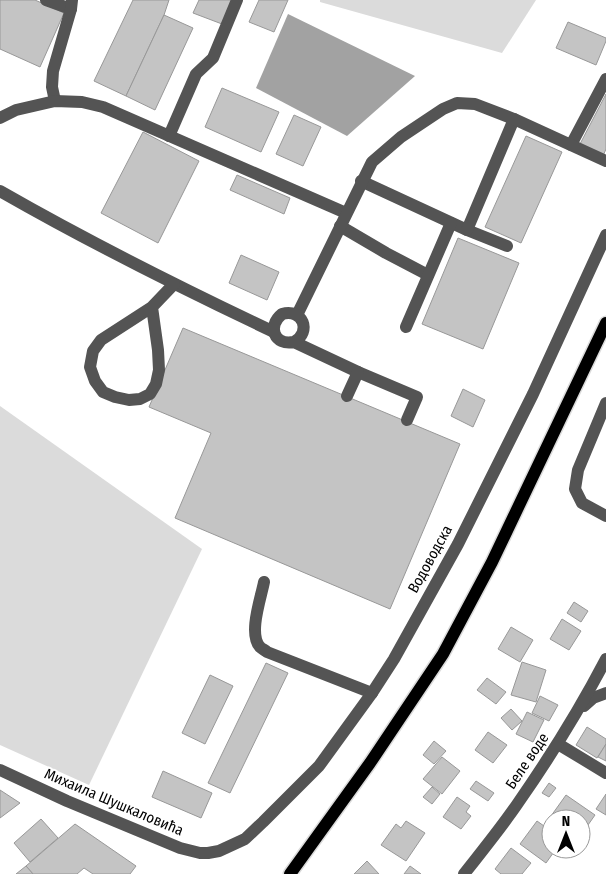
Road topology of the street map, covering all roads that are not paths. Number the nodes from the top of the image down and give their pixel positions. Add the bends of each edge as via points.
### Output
1 (46, 0) edge
2 (237, 0) edge
3 (71, 4) edge
4 (606, 79) edge
5 (55, 101) junction
6 (0, 118) edge
7 (514, 119) junction
8 (169, 136) junction
9 (571, 145) junction
10 (606, 161) edge
11 (361, 181) junction
12 (0, 191) edge
13 (346, 214) junction
14 (452, 223) junction
15 (340, 226) junction
16 (467, 230) junction
17 (606, 235) edge
18 (507, 246) dead end
19 (428, 275) junction
20 (174, 284) junction
21 (152, 307) junction
22 (297, 315) junction
23 (606, 324) edge
24 (406, 327) dead end
25 (274, 332) junction
26 (294, 342) junction
27 (358, 372) junction
28 (347, 396) dead end
29 (606, 403) edge
30 (407, 420) dead end
31 (606, 516) edge
32 (264, 582) dead end
33 (606, 659) edge
34 (372, 693) junction
35 (606, 693) edge
36 (578, 710) junction
37 (558, 744) junction
38 (0, 770) edge
39 (606, 773) edge
40 (219, 851) joint
41 (290, 874) edge
42 (464, 874) edge

1 - 3 street
2 - 8 street via 212,58 196,74
3 - 5 street via 53,70
4 - 9 street
5 - 6 street via 16,110
5 - 8 street via 104,106
7 - 9 street
7 - 11 street via 475,104 457,102 394,143 372,162
7 - 16 street
8 - 13 street
9 - 10 street
11 - 13 street
11 - 14 street
12 - 20 street
13 - 15 street
14 - 16 street
14 - 19 street
15 - 19 street
15 - 22 street
16 - 18 street
17 - 34 street, Водоводска via 533,394 458,544
19 - 24 street
20 - 21 street
20 - 25 street
21 - 21 street via 158,350 156,384 150,394 140,399 128,400 103,392 90,367 93,351 101,340
22 - 25 street via 282,314 275,322
22 - 26 street via 304,327
23 - 41 main road via 492,562 442,654 370,763
25 - 26 street via 284,342
26 - 27 street
27 - 28 street
27 - 30 street via 417,397
29 - 31 street via 578,470 575,489 582,503
32 - 34 street via 255,626 260,647
33 - 36 street, Беле воде
34 - 40 street, Водоводска via 319,766 245,839
35 - 36 street
36 - 37 street, Беле воде
37 - 39 street
37 - 42 street, Беле воде via 517,805
38 - 40 street, Михаила Шушкаловића via 180,848 200,853

